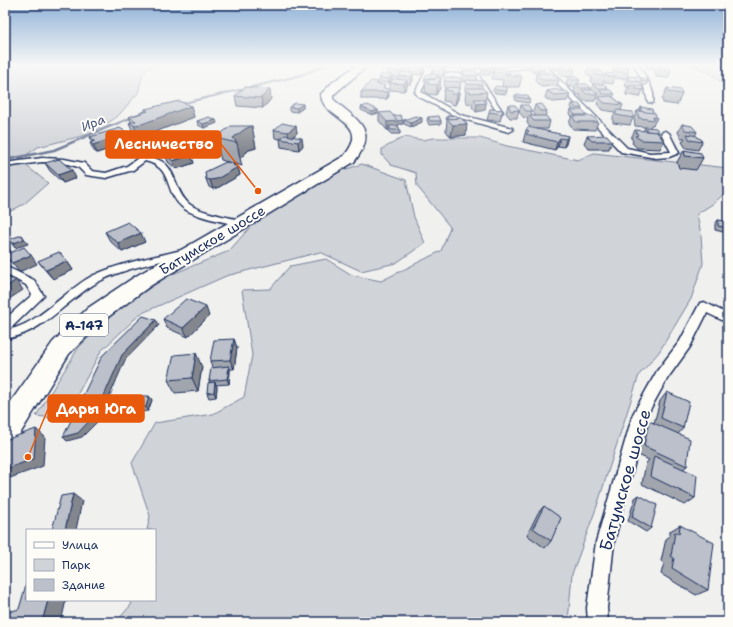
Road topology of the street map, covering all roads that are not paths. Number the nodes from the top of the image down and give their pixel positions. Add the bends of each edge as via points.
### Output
1 (327, 94) edge
2 (420, 94) edge
3 (488, 94) edge
4 (570, 94) edge
5 (650, 94) edge
6 (652, 102) dead end
7 (500, 112) edge
8 (509, 130) dead end
9 (664, 133) dead end
10 (5, 166) edge
11 (241, 223) junction
12 (196, 250) junction
13 (5, 270) edge
14 (728, 319) edge
15 (5, 326) edge
16 (5, 334) edge
17 (5, 433) edge
18 (598, 622) edge

1 - 11 highway, Батумское шоссе / А-147 via 327,100 356,126 362,142 357,150 349,158
2 - 8 street via 424,99 459,116
3 - 7 street
4 - 9 street via 624,150 666,156 675,153
5 - 6 street
10 - 11 street via 42,160 64,161 81,165 89,173 106,176 130,168 144,158 157,160 168,168 175,192 186,206
11 - 12 highway, Батумское шоссе / А-147
12 - 16 street via 94,279 33,324
12 - 17 highway, Батумское шоссе / А-147 via 112,302 80,328 61,348
13 - 15 street via 29,280 37,288 38,296
14 - 18 street, Батумское шоссе via 704,306 685,344 662,375 640,414 605,542 597,608

